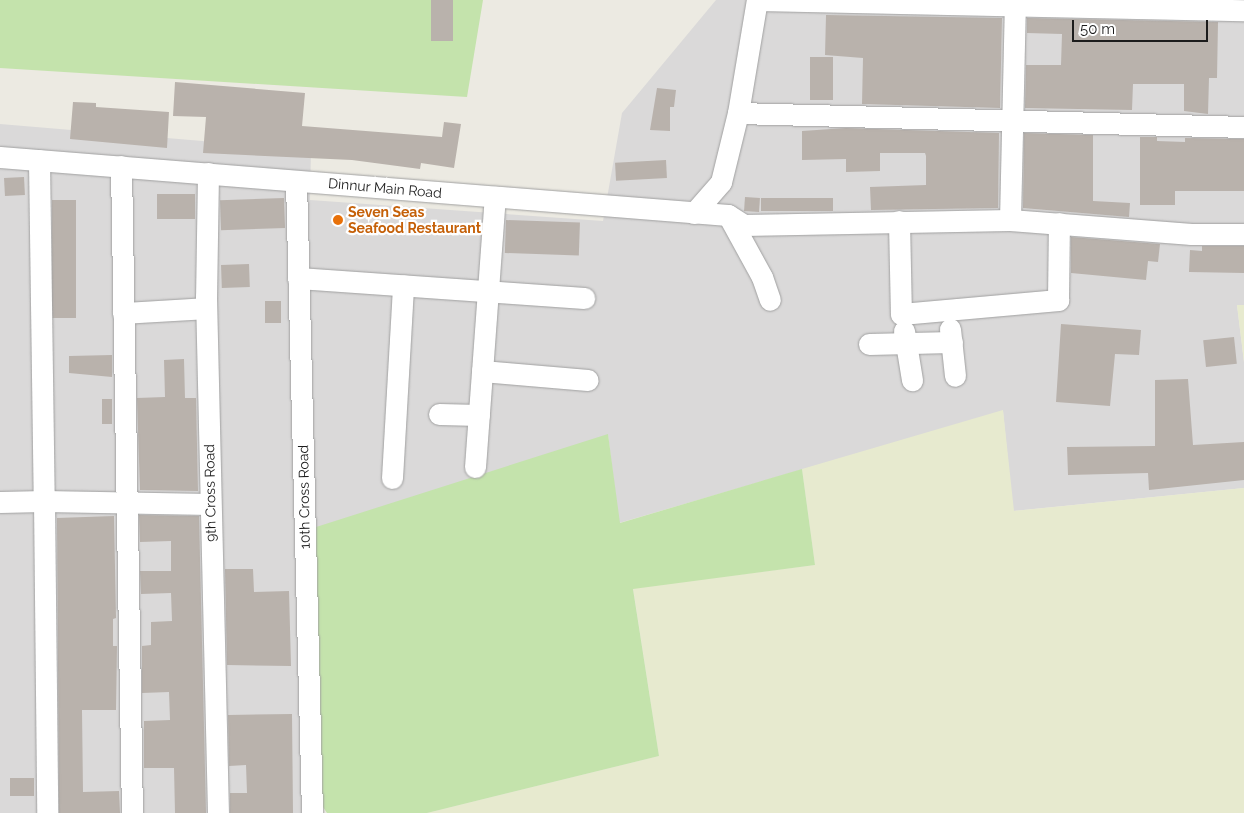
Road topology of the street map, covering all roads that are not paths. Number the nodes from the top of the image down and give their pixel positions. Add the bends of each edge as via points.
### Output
1 (757, 0) edge
2 (1015, 2) edge
3 (1244, 10) edge
4 (738, 113) junction
5 (1012, 121) junction
6 (1244, 127) edge
7 (0, 157) edge
8 (39, 160) junction
9 (121, 166) junction
10 (208, 173) junction
11 (296, 181) junction
12 (495, 197) junction
13 (694, 213) junction
14 (728, 215) junction
15 (1010, 220) junction
16 (899, 221) junction
17 (1059, 223) junction
18 (1244, 234) edge
19 (298, 278) junction
20 (403, 285) junction
21 (488, 291) junction
22 (584, 298) dead end
23 (770, 300) dead end
24 (206, 308) junction
25 (947, 312) junction
26 (123, 313) junction
27 (901, 314) junction
28 (952, 342) junction
29 (869, 344) dead end
30 (907, 345) junction
31 (482, 372) junction
32 (955, 376) dead end
33 (588, 380) dead end
34 (912, 380) dead end
35 (439, 414) dead end
36 (479, 415) junction
37 (475, 467) dead end
38 (392, 478) dead end
39 (44, 501) junction
40 (0, 502) edge
41 (127, 502) junction
42 (210, 504) junction
43 (47, 813) edge
44 (132, 813) edge
45 (218, 813) edge
46 (312, 813) edge

1 - 2 street
1 - 4 street
2 - 3 street
2 - 5 street
4 - 5 street
4 - 13 street via 721,182
5 - 6 street
5 - 15 street
7 - 8 street, Dinnur Main Road
8 - 9 street, Dinnur Main Road
8 - 39 street
9 - 10 street, Dinnur Main Road
9 - 26 street
10 - 11 street, Dinnur Main Road
10 - 24 street, 9th Cross Road
11 - 12 street, Dinnur Main Road
11 - 19 street, 10th Cross Road
12 - 13 street, Dinnur Main Road
12 - 21 street
13 - 14 street, Dinnur Main Road
14 - 16 street via 744,225
14 - 23 street via 762,277
15 - 16 street
15 - 17 street
16 - 27 street
17 - 18 street via 1191,234
17 - 25 street via 1058,300
19 - 20 street
19 - 46 street, 10th Cross Road
20 - 21 street
20 - 38 street
21 - 22 street
21 - 31 street
24 - 26 street
24 - 42 street, 9th Cross Road
25 - 27 street
25 - 28 street
26 - 41 street
27 - 30 street
28 - 30 street
28 - 32 street
29 - 30 street
30 - 34 street
31 - 33 street
31 - 36 street
35 - 36 street
36 - 37 street
39 - 40 street
39 - 41 street
39 - 43 street
41 - 42 street
41 - 44 street
42 - 45 street, 9th Cross Road

